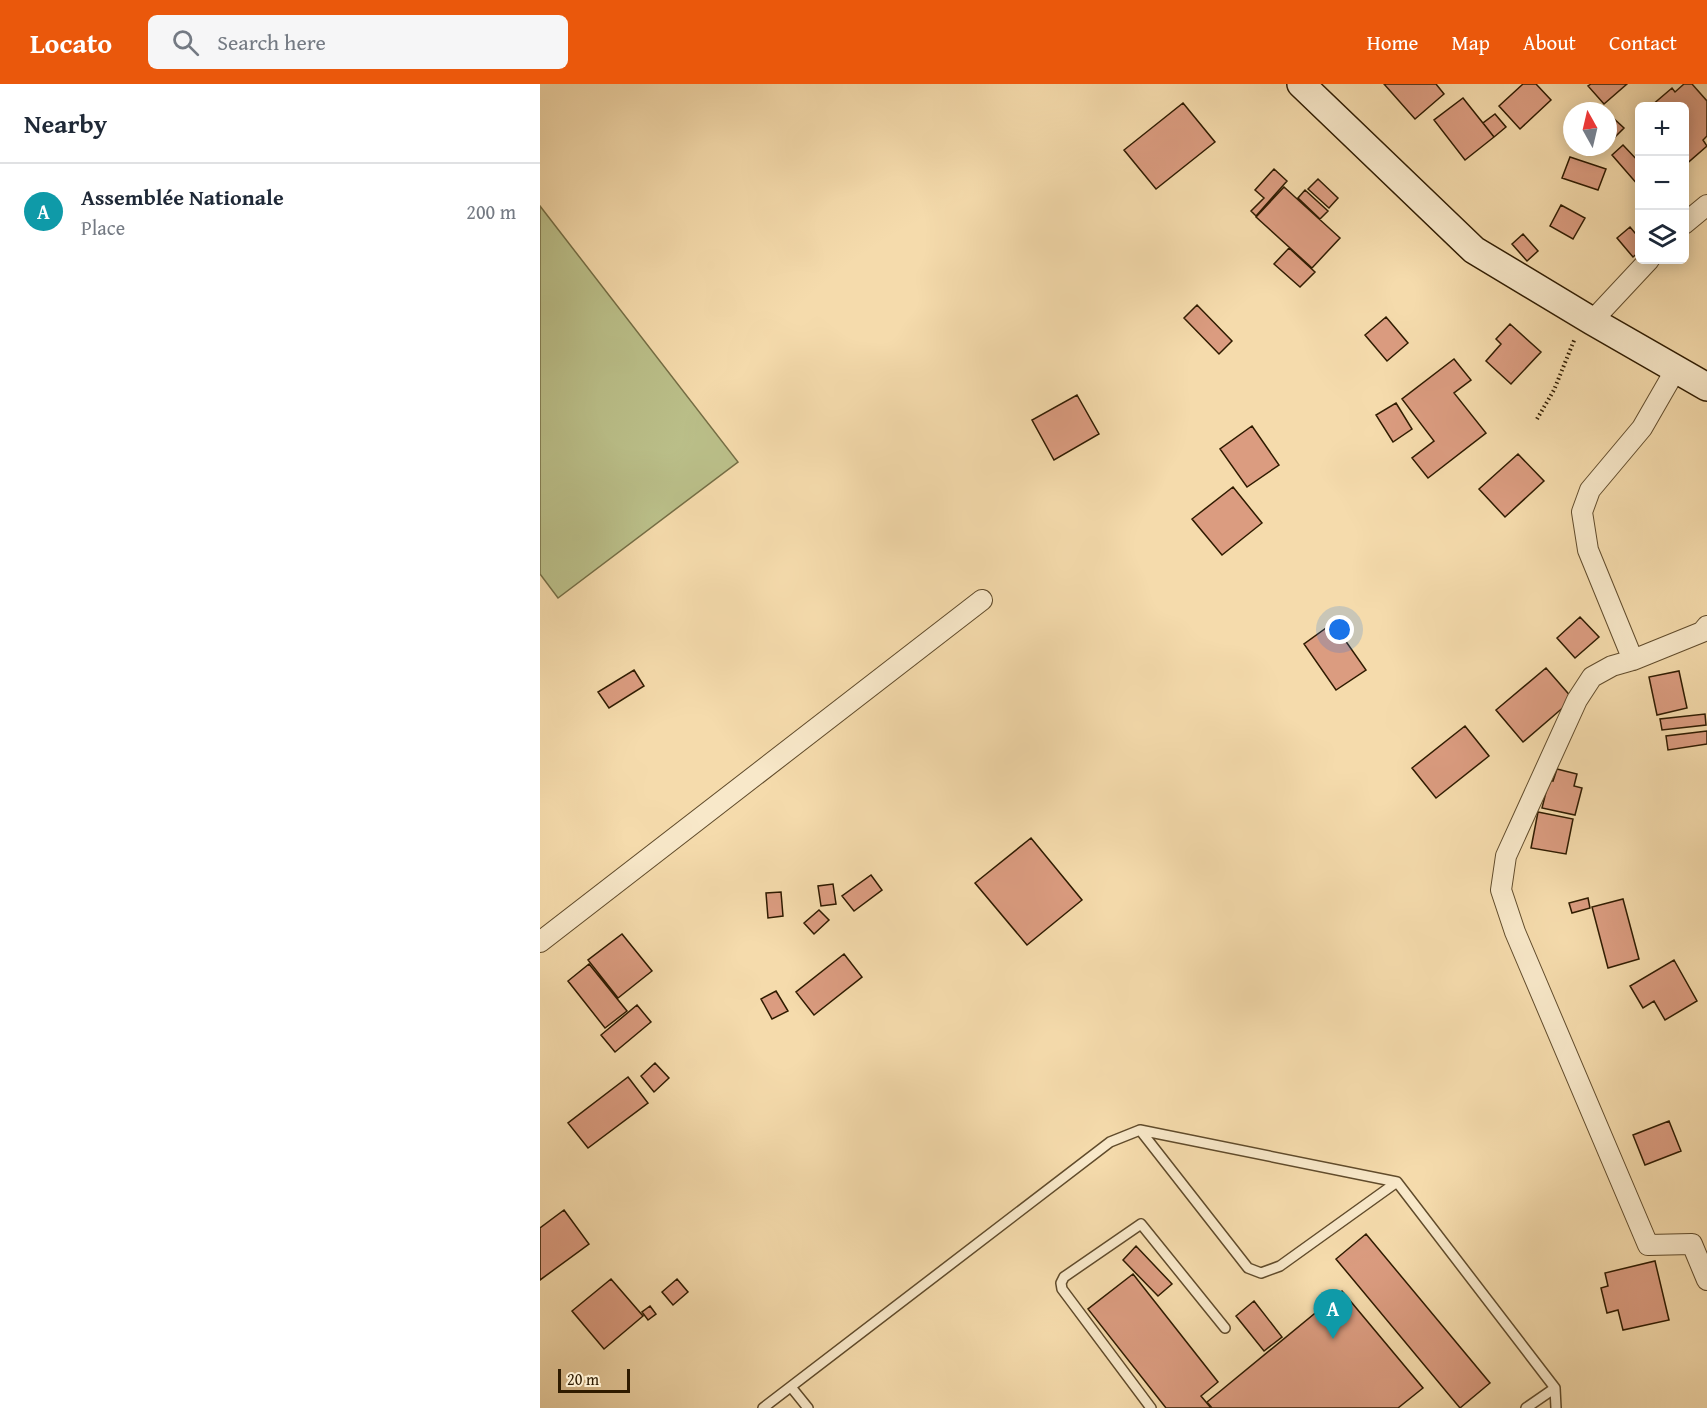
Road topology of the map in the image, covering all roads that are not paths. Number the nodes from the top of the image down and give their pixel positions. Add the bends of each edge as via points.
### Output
1 (1301, 84) edge
2 (1707, 205) edge
3 (1689, 220) edge
4 (1645, 264) edge
5 (1592, 321) junction
6 (1676, 369) junction
7 (1707, 387) edge
8 (982, 600) dead end
9 (1705, 632) edge
10 (1633, 660) junction
11 (540, 942) edge
12 (1140, 1130) junction
13 (1397, 1182) junction
14 (1707, 1280) edge
15 (1225, 1328) dead end
16 (791, 1387) junction
17 (1555, 1388) junction
18 (763, 1408) edge
19 (808, 1408) edge
20 (1151, 1408) edge
21 (1526, 1408) edge
22 (1556, 1408) edge

1 - 5 street via 1474,250
2 - 3 street
4 - 5 street
5 - 6 street
6 - 7 street
6 - 10 street via 1642,428 1590,490 1582,512 1588,550
8 - 11 street
9 - 10 street
10 - 14 street via 1592,677 1577,700 1506,856 1501,890 1515,932 1648,1245 1692,1244
12 - 13 lane
12 - 13 lane via 1248,1268 1261,1273 1280,1266
12 - 16 lane via 1110,1142
13 - 17 lane
15 - 20 lane via 1141,1224 1064,1277 1062,1289
16 - 18 lane
16 - 19 lane
17 - 21 lane
17 - 22 lane

